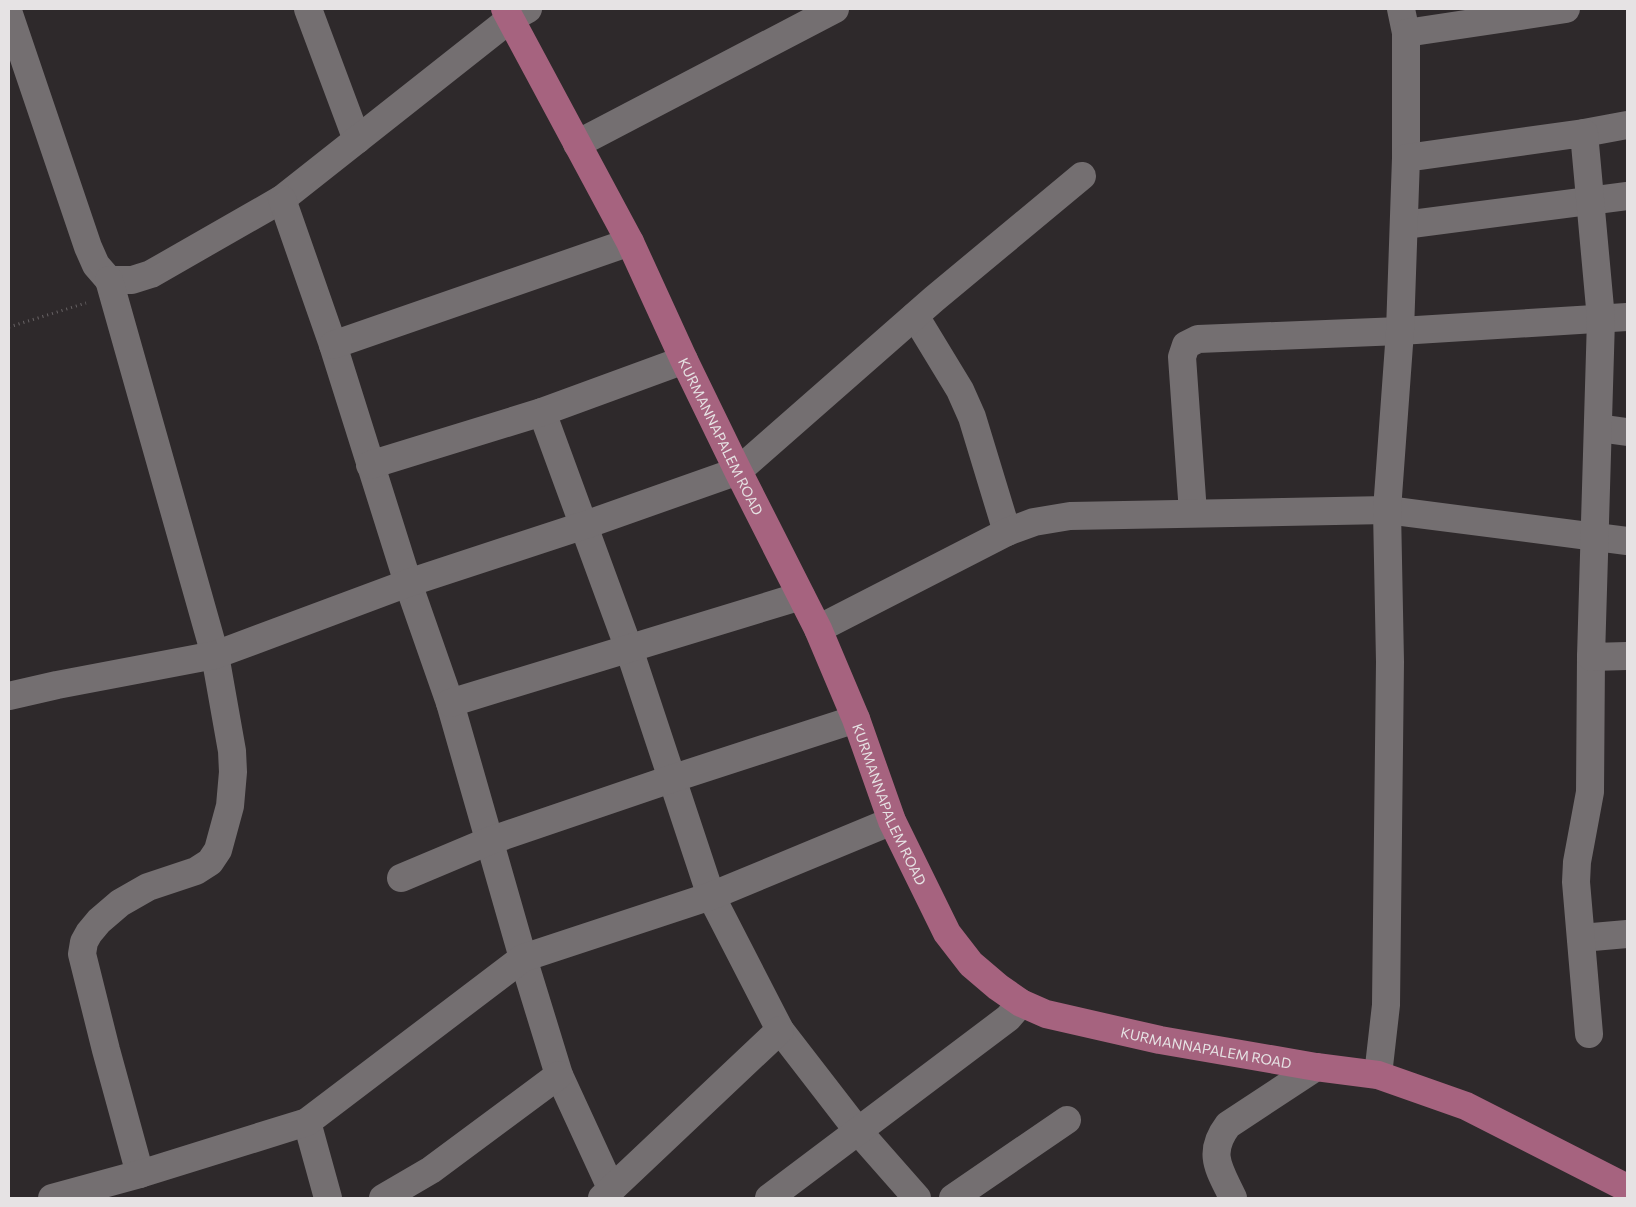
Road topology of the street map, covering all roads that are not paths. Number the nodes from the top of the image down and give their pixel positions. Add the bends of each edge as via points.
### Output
1 (308, 9) edge
2 (835, 9) edge
3 (1566, 9) edge
4 (514, 12) edge
5 (9, 14) edge
6 (1403, 21) edge
7 (1627, 125) edge
8 (1584, 133) junction
9 (356, 140) junction
10 (577, 144) junction
11 (1406, 158) junction
12 (1082, 176) dead end
13 (1627, 196) edge
14 (282, 199) junction
15 (1590, 200) junction
16 (1404, 226) junction
17 (630, 242) junction
18 (111, 287) junction
19 (915, 316) junction
20 (1614, 318) edge
21 (1400, 331) junction
22 (333, 345) junction
23 (684, 360) junction
24 (542, 412) junction
25 (1598, 428) junction
26 (1627, 432) edge
27 (370, 465) junction
28 (738, 471) junction
29 (1387, 510) junction
30 (1194, 513) junction
31 (585, 525) junction
32 (1007, 532) junction
33 (1594, 537) junction
34 (1627, 541) edge
35 (408, 584) junction
36 (801, 596) junction
37 (818, 629) junction
38 (628, 649) junction
39 (215, 655) junction
40 (1591, 656) junction
41 (1627, 656) edge
42 (9, 696) edge
43 (450, 703) junction
44 (856, 719) junction
45 (671, 779) junction
46 (892, 821) junction
47 (489, 841) junction
48 (401, 878) dead end
49 (711, 896) junction
50 (1627, 934) edge
51 (1581, 938) junction
52 (523, 958) junction
53 (1021, 1003) junction
54 (780, 1030) junction
55 (1589, 1034) dead end
56 (1316, 1068) junction
57 (559, 1075) junction
58 (1378, 1075) junction
59 (1066, 1120) dead end
60 (307, 1122) junction
61 (858, 1131) junction
62 (140, 1174) junction
63 (1627, 1188) edge
64 (606, 1193) edge
65 (52, 1198) edge
66 (328, 1198) edge
67 (383, 1198) edge
68 (769, 1198) edge
69 (917, 1198) edge
70 (953, 1198) edge
71 (1233, 1198) edge

1 - 9 street
2 - 10 street
3 - 6 street
4 - 9 street
4 - 10 main road, KURMANNAPALEM ROAD
5 - 18 street via 88,247
6 - 11 street
7 - 8 street
8 - 11 street
8 - 15 street
9 - 14 street
10 - 17 main road, KURMANNAPALEM ROAD
11 - 16 street
12 - 19 street
13 - 15 street
14 - 18 street via 151,274
14 - 22 street
15 - 16 street
15 - 20 street
16 - 21 street
17 - 22 street
17 - 23 main road, KURMANNAPALEM ROAD
18 - 39 street
19 - 28 street
19 - 32 street via 972,416
20 - 21 street
20 - 25 street
21 - 29 street
21 - 30 street via 1198,339 1186,345 1182,357
22 - 27 street
23 - 24 street
23 - 28 main road, KURMANNAPALEM ROAD
24 - 27 street
24 - 31 street
25 - 26 street
25 - 33 street
27 - 35 street
28 - 31 street
28 - 36 main road, KURMANNAPALEM ROAD
29 - 30 street
29 - 33 street
29 - 58 street via 1390,662 1386,1005
30 - 32 street via 1070,516 1034,522
31 - 35 street
31 - 38 street
32 - 37 street
33 - 34 street
33 - 40 street
35 - 39 street
35 - 43 street
36 - 37 main road, KURMANNAPALEM ROAD
36 - 38 street
37 - 44 main road, KURMANNAPALEM ROAD
38 - 43 street
38 - 45 street
39 - 42 street
39 - 62 street via 233,772 230,806 218,850 210,862 196,871 148,887 120,904 89,933 82,954
40 - 41 street
40 - 51 street via 1590,792 1576,882
43 - 47 street
44 - 45 street
44 - 46 main road, KURMANNAPALEM ROAD
45 - 47 street
45 - 49 street
46 - 49 street
46 - 53 main road, KURMANNAPALEM ROAD via 946,933 971,964
47 - 48 street
47 - 52 street
49 - 52 street
49 - 54 street
50 - 51 street
51 - 55 street
52 - 57 street
52 - 60 street
53 - 56 main road, KURMANNAPALEM ROAD via 1046,1014 1160,1040
53 - 61 street via 1008,1018
54 - 61 street
54 - 64 street
56 - 58 main road, KURMANNAPALEM ROAD
56 - 71 street via 1228,1125 1221,1135 1216,1147 1217,1162
57 - 64 street
57 - 67 street via 431,1170
58 - 63 main road, KURMANNAPALEM ROAD via 1466,1106
59 - 70 street
60 - 62 street
60 - 66 street
61 - 68 street
61 - 69 street
62 - 65 street

